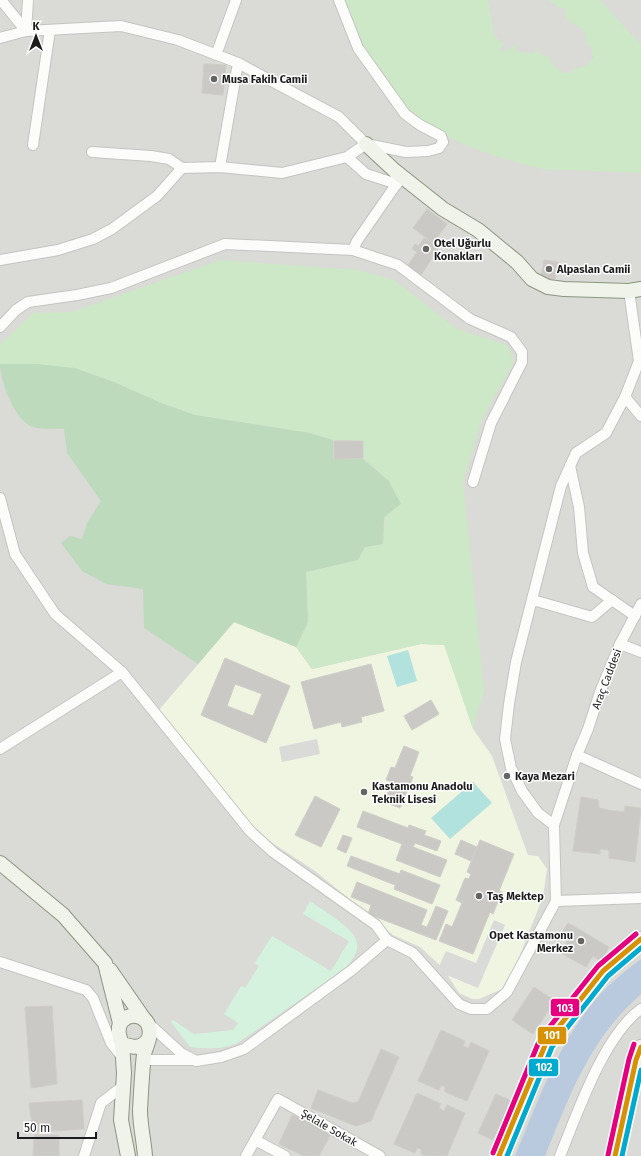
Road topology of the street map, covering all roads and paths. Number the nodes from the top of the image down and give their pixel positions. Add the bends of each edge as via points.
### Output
1 (1, 0) edge
2 (28, 0) edge
3 (236, 0) edge
4 (339, 0) edge
5 (50, 30) junction
6 (26, 31) junction
7 (0, 38) edge
8 (216, 55) junction
9 (238, 62) junction
10 (366, 144) junction
11 (33, 145) dead end
12 (92, 152) dead end
13 (347, 157) junction
14 (220, 167) junction
15 (182, 168) junction
16 (400, 180) junction
17 (353, 250) junction
18 (0, 260) edge
19 (635, 290) edge
20 (0, 327) edge
21 (625, 397) junction
22 (641, 416) edge
23 (570, 466) junction
24 (473, 482) dead end
25 (0, 498) edge
26 (533, 600) junction
27 (612, 600) junction
28 (641, 604) edge
29 (635, 616) junction
30 (620, 644) junction
31 (641, 652) edge
32 (122, 672) junction
33 (0, 750) edge
34 (576, 755) junction
35 (641, 784) edge
36 (554, 825) junction
37 (0, 863) edge
38 (641, 898) edge
39 (556, 901) junction
40 (641, 939) edge
41 (387, 940) junction
42 (0, 962) edge
43 (105, 963) junction
44 (641, 1008) edge
45 (144, 1019) junction
46 (120, 1023) junction
47 (148, 1040) junction
48 (641, 1047) edge
49 (122, 1051) junction
50 (144, 1055) junction
51 (196, 1060) junction
52 (124, 1086) junction
53 (255, 1140) junction
54 (376, 1155) edge
55 (84, 1156) edge
56 (128, 1156) edge
57 (145, 1156) edge
58 (246, 1156) edge
59 (285, 1156) edge
60 (499, 1156) edge
61 (560, 1156) edge
62 (614, 1156) edge

1 - 6 street
2 - 6 street
3 - 8 street
4 - 10 street via 358,48 404,114 441,136 443,142 439,148 428,151 406,152
5 - 6 street
5 - 8 street via 121,26 178,40
5 - 11 street
6 - 7 street
8 - 9 street
9 - 10 street via 339,117
9 - 14 street
10 - 13 street
10 - 16 main road
12 - 15 street via 169,159
13 - 14 street via 282,173
13 - 16 street via 366,174
14 - 15 street
15 - 18 street via 158,196 112,229 93,239 58,250
16 - 17 street
16 - 19 main road via 478,230 517,262 532,279 548,287
17 - 20 street via 225,244 111,288 28,302 16,310
17 - 24 street via 398,265 470,319 511,338 522,352 522,362 491,423
19 - 21 street via 639,361
21 - 22 street
21 - 23 street via 606,433 576,453
23 - 26 street via 561,486
23 - 27 street via 579,507 583,553 593,586
25 - 32 street via 15,554 55,614
26 - 27 street via 592,617
26 - 36 street via 516,662 505,739 511,768 522,791 538,813
27 - 29 street
28 - 29 street, Araç Caddesi
29 - 30 street, Araç Caddesi
30 - 31 street
30 - 34 street, Araç Caddesi
32 - 33 street
32 - 41 street via 250,831 273,852 376,925
34 - 35 street
34 - 36 street, Araç Caddesi
36 - 39 street, Araç Caddesi
37 - 43 main road via 63,915
38 - 39 street
39 - 41 street via 507,992 487,1009 471,1009 459,1004 413,953
40 - 60 main road via 603,971 546,1043
41 - 51 street via 352,970 244,1049 221,1057
42 - 49 street via 86,990 93,998 111,1043
43 - 45 main road
43 - 46 main road
44 - 61 street via 610,1045 591,1081
45 - 46 main road via 131,1016
45 - 47 main road via 150,1029
45 - 51 street via 181,1053
46 - 49 main road via 118,1035
47 - 49 main road via 144,1044
47 - 50 main road
48 - 62 main road
49 - 52 main road
50 - 51 street via 148,1060
50 - 57 main road via 140,1111
52 - 55 street via 100,1103
52 - 56 main road via 121,1120
53 - 54 street, Şelale Sokak via 278,1098
53 - 58 street
53 - 59 street

